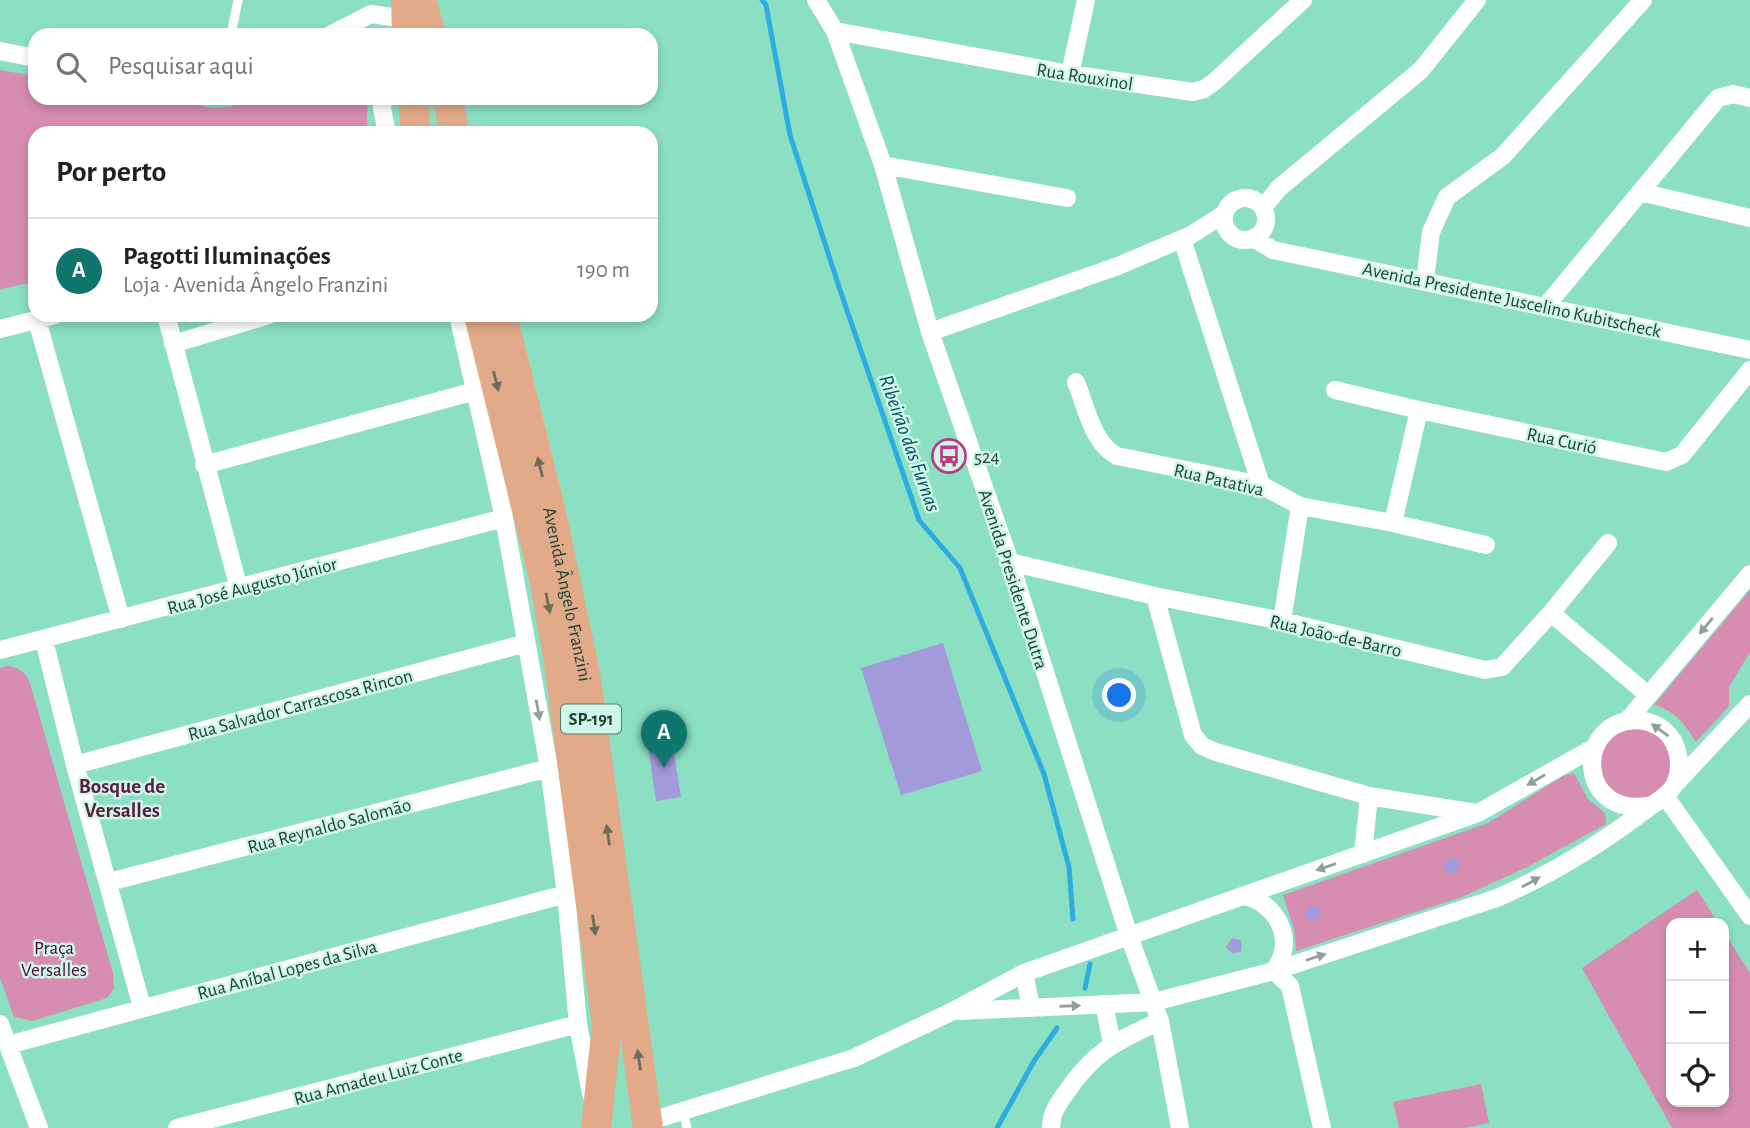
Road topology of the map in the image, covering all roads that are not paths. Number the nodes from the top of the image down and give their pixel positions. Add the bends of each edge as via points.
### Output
1 (238, 0) edge
2 (816, 0) edge
3 (1086, 0) edge
4 (1303, 0) edge
5 (1477, 0) edge
6 (1643, 0) edge
7 (417, 20) edge
8 (232, 28) edge
9 (344, 28) edge
10 (835, 31) junction
11 (0, 51) edge
12 (28, 57) edge
13 (1070, 74) junction
14 (1750, 98) edge
15 (382, 105) edge
16 (414, 105) edge
17 (449, 105) edge
18 (386, 126) edge
19 (415, 126) edge
20 (453, 126) edge
21 (883, 165) junction
22 (1279, 188) junction
23 (1640, 192) junction
24 (1067, 198) dead end
25 (1239, 199) junction
26 (1224, 214) junction
27 (1264, 214) junction
28 (1750, 218) edge
29 (1187, 237) junction
30 (1233, 237) junction
31 (1253, 238) junction
32 (1273, 250) junction
33 (1425, 280) junction
34 (1546, 306) junction
35 (29, 322) edge
36 (38, 322) edge
37 (168, 322) edge
38 (246, 322) edge
39 (460, 322) edge
40 (481, 322) edge
41 (504, 322) edge
42 (0, 329) edge
43 (930, 332) junction
44 (173, 344) junction
45 (1750, 350) edge
46 (1750, 370) edge
47 (1076, 383) dead end
48 (1335, 390) dead end
49 (475, 391) junction
50 (1419, 410) junction
51 (204, 465) junction
52 (1261, 485) junction
53 (1300, 506) junction
54 (504, 518) junction
55 (1393, 523) junction
56 (1608, 542) dead end
57 (1486, 545) dead end
58 (1010, 562) junction
59 (1750, 574) edge
60 (239, 589) junction
61 (1156, 596) junction
62 (1551, 613) junction
63 (121, 619) junction
64 (1282, 621) junction
65 (44, 640) junction
66 (526, 643) junction
67 (0, 650) edge
68 (1648, 695) junction
69 (1750, 704) edge
70 (1627, 721) junction
71 (1595, 747) junction
72 (75, 765) junction
73 (549, 768) junction
74 (1664, 795) junction
75 (1369, 796) junction
76 (1478, 813) junction
77 (1363, 854) junction
78 (109, 882) junction
79 (566, 894) junction
80 (1244, 896) junction
81 (1750, 916) edge
82 (1129, 936) junction
83 (1274, 971) junction
84 (1024, 974) junction
85 (1154, 1002) junction
86 (1104, 1004) junction
87 (142, 1007) junction
88 (1031, 1007) junction
89 (953, 1011) junction
90 (1160, 1021) junction
91 (0, 1024) edge
92 (578, 1024) junction
93 (1112, 1043) junction
94 (8, 1045) junction
95 (685, 1119) edge
96 (648, 1125) edge
97 (597, 1127) edge
98 (1317, 1127) edge
99 (39, 1128) edge
100 (177, 1128) edge
101 (1051, 1128) edge
102 (1180, 1128) edge

1 - 8 lane
2 - 10 street, Avenida Presidente Dutra
3 - 13 street
4 - 13 street, Rua Rouxinol via 1204,89 1181,91
5 - 22 street via 1421,70
6 - 33 street via 1503,156 1447,197 1431,232
7 - 9 street via 371,14
10 - 13 street, Rua Rouxinol
10 - 21 street, Avenida Presidente Dutra
11 - 12 street
14 - 23 street via 1733,94 1718,99
15 - 18 street
16 - 19 main road
17 - 20 main road
21 - 24 street
21 - 43 street, Avenida Presidente Dutra
22 - 25 street
22 - 27 street
23 - 28 street
23 - 34 street
25 - 26 street
25 - 27 street via 1252,200
26 - 29 street
26 - 30 street via 1225,227
27 - 31 street via 1262,231
27 - 32 street
29 - 30 street
29 - 43 street
29 - 52 street
30 - 31 street
31 - 32 street, Avenida Presidente Juscelino Kubitscheck
32 - 33 street, Avenida Presidente Juscelino Kubitscheck
33 - 34 street, Avenida Presidente Juscelino Kubitscheck
34 - 45 street, Avenida Presidente Juscelino Kubitscheck
35 - 42 street
36 - 63 street
37 - 44 street
38 - 44 street
39 - 49 street
40 -> 97 main road, Avenida Ângelo Franzini / SP-191 via 544,578 558,654 607,1025
96 -> 41 main road, Avenida Ângelo Franzini / SP-191 via 585,673
43 - 58 street, Avenida Presidente Dutra
44 - 51 street
46 - 50 street, Rua Curió via 1682,455 1666,461
47 - 52 street, Rua Patativa via 1107,451
48 - 50 street, Rua Curió
49 - 51 street
49 - 54 street
50 - 55 street
51 - 60 street
52 - 53 street, Rua Patativa
53 - 55 street, Rua Patativa
53 - 64 street
54 - 60 street, Rua José Augusto Júnior
54 - 66 street
55 - 57 street, Rua Patativa
56 - 62 street, Rua João-de-Barro
58 - 61 street, Rua João-de-Barro
58 - 82 street, Avenida Presidente Dutra
59 -> 68 street
60 - 63 street, Rua José Augusto Júnior
61 - 64 street, Rua João-de-Barro
61 - 75 street via 1193,735 1202,746
62 - 64 street, Rua João-de-Barro via 1502,667 1485,670
62 - 68 street
63 - 65 street, Rua José Augusto Júnior
65 - 67 street, Rua José Augusto Júnior
65 - 72 street
66 - 72 street, Rua Salvador Carrascosa Rincon
66 -> 73 street
68 - 70 street
69 - 74 street
70 - 71 street via 1613,726
74 -> 70 street via 1679,770 1675,743 1654,724
71 - 74 street via 1593,775 1609,800 1638,808
71 -> 76 street
72 - 78 street
73 - 78 street, Rua Reynaldo Salomão
73 - 79 street
74 - 81 street
83 -> 74 street via 1527,885 1617,832
75 - 76 street
75 - 77 street
76 - 77 street
77 -> 80 street
78 - 87 street
79 - 87 street, Rua Aníbal Lopes da Silva
79 - 92 street
80 - 82 street
80 - 83 street via 1258,898 1279,921 1282,955
82 - 84 street
82 - 85 street, Avenida Presidente Dutra
83 - 85 street
83 - 98 street via 1290,986
84 - 88 street
84 - 89 street
85 - 86 street
85 - 90 street, Avenida Presidente Dutra
88 -> 86 street
86 - 93 street
87 - 94 street, Rua Aníbal Lopes da Silva
88 - 89 street
89 - 95 street via 855,1058
90 - 93 street
90 - 102 street, Avenida Presidente Dutra
91 - 94 street
92 - 97 street
92 - 100 street, Rua Amadeu Luiz Conte
93 - 101 street via 1081,1071 1051,1114
94 - 99 street
95 - 96 street

